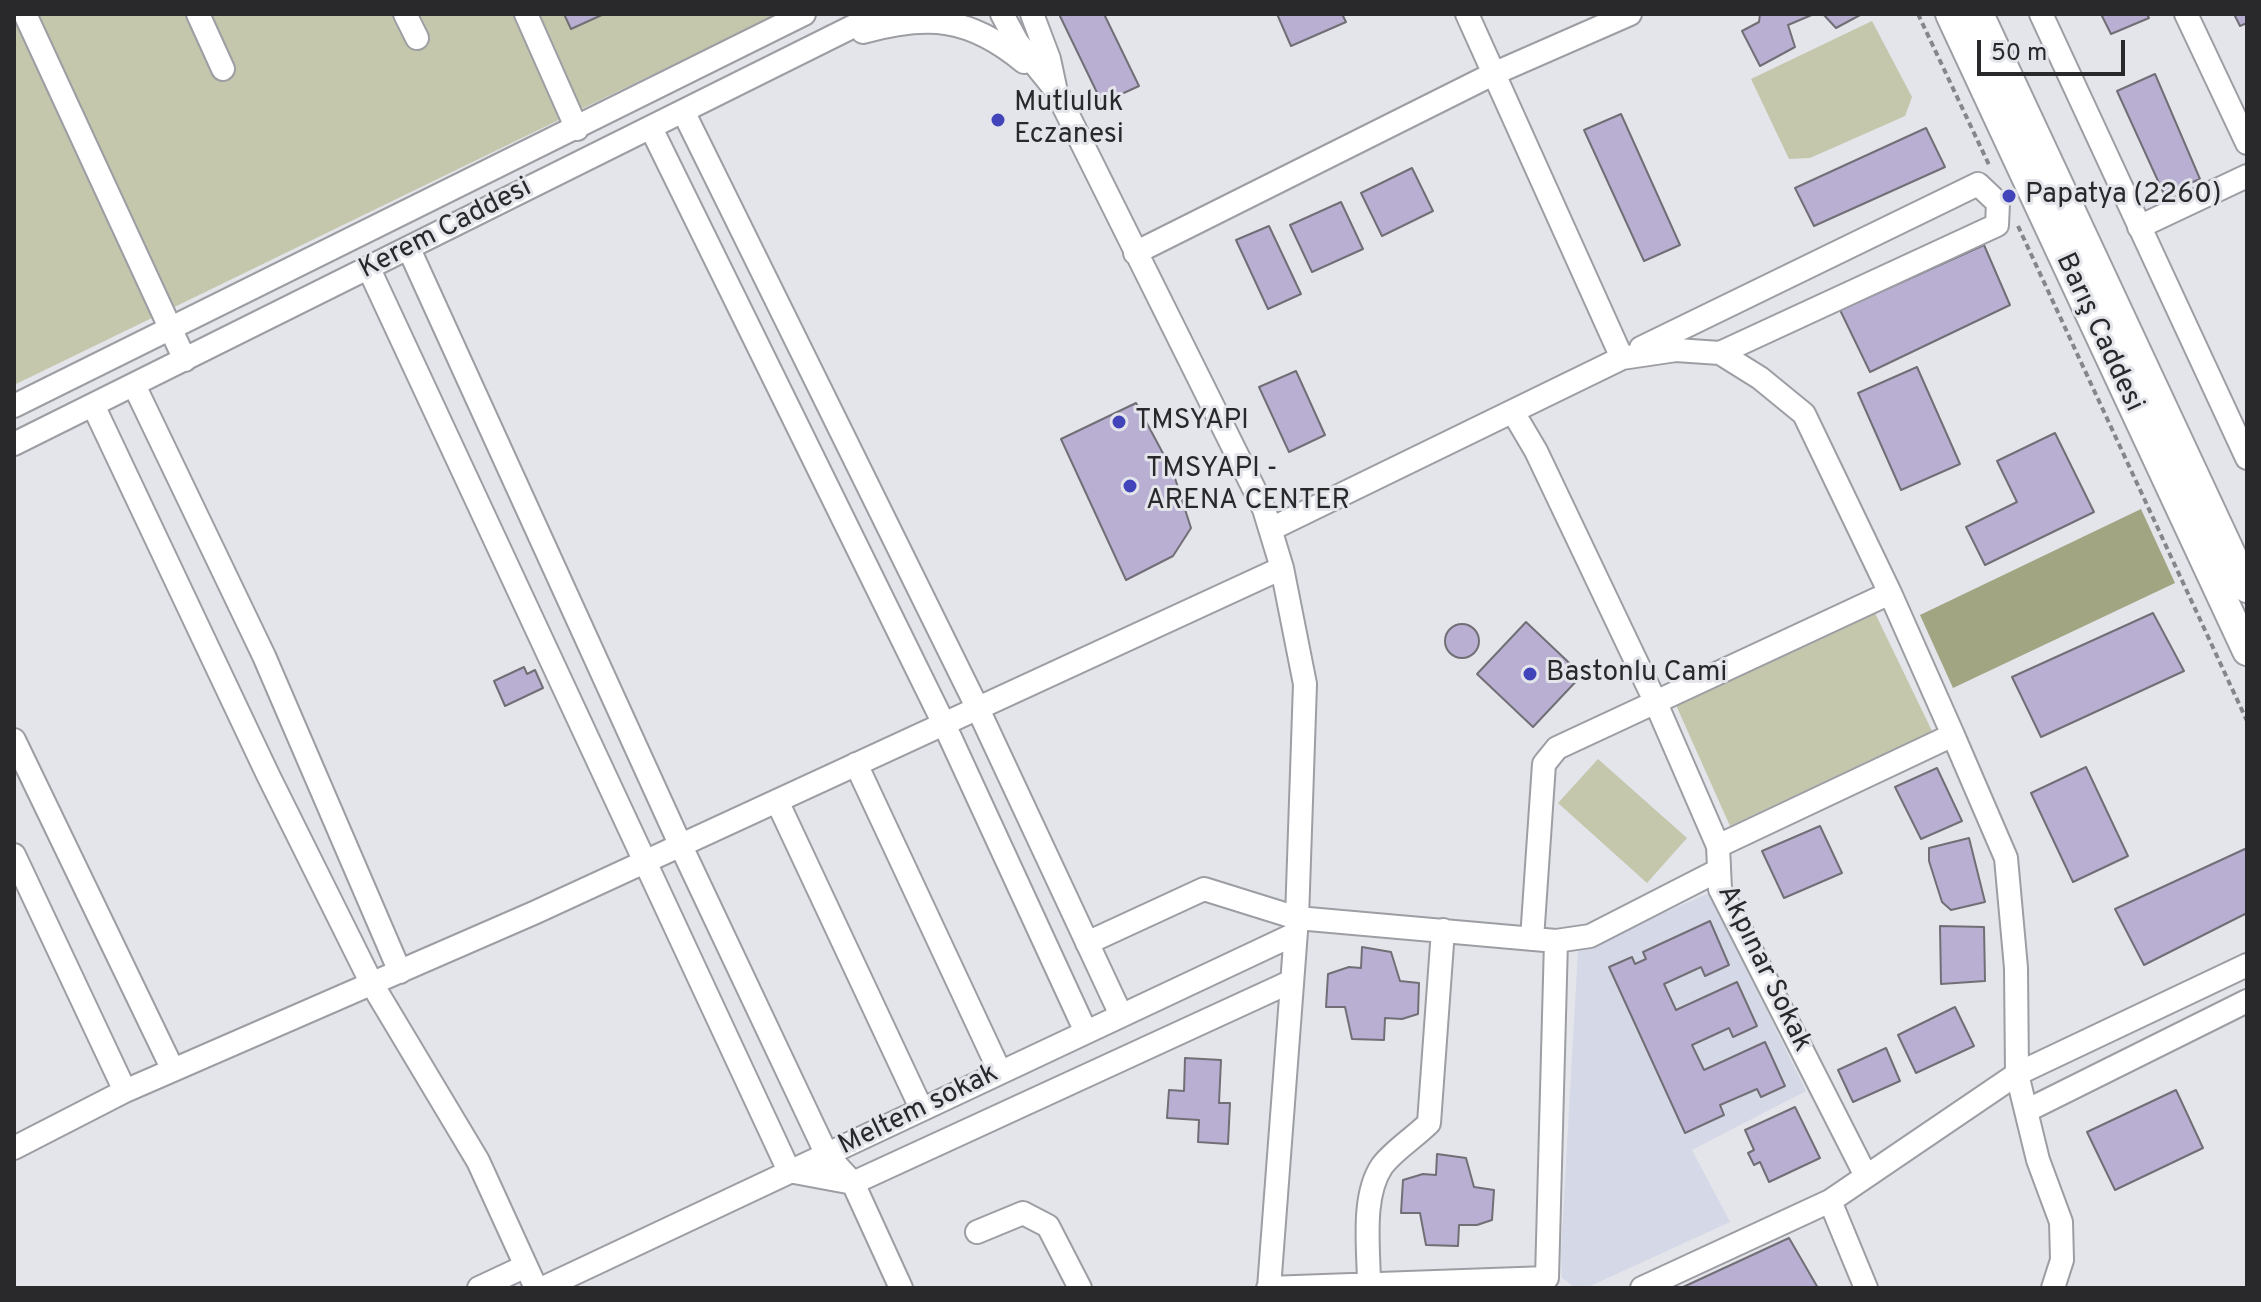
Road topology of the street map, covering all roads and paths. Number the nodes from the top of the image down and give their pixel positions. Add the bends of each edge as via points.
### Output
1 (25, 14) edge
2 (198, 14) edge
3 (405, 14) edge
4 (526, 14) edge
5 (804, 14) edge
6 (878, 14) edge
7 (1002, 14) edge
8 (1032, 14) edge
9 (1467, 14) edge
10 (1630, 14) edge
11 (1918, 14) edge
12 (1950, 14) edge
13 (1979, 14) edge
14 (2041, 14) edge
15 (2186, 14) edge
16 (417, 38) dead end
17 (822, 42) junction
18 (223, 69) dead end
19 (1493, 74) junction
20 (1055, 89) junction
21 (683, 111) junction
22 (651, 128) junction
23 (577, 129) junction
24 (2247, 143) edge
25 (2247, 176) edge
26 (2027, 180) junction
27 (2001, 200) junction
28 (2139, 227) junction
29 (409, 249) junction
30 (1135, 253) junction
31 (369, 269) junction
32 (171, 329) junction
33 (1720, 353) junction
34 (1622, 358) junction
35 (185, 360) junction
36 (134, 385) junction
37 (93, 405) junction
38 (14, 406) edge
39 (1513, 412) junction
40 (14, 444) edge
41 (2247, 458) edge
42 (1271, 529) junction
43 (1282, 568) junction
44 (2247, 588) edge
45 (1890, 593) junction
46 (2247, 651) edge
47 (1655, 701) junction
48 (978, 709) junction
49 (2247, 721) edge
50 (944, 724) junction
51 (1953, 735) junction
52 (14, 740) edge
53 (856, 764) junction
54 (777, 801) junction
55 (680, 844) junction
56 (1718, 846) junction
57 (14, 855) edge
58 (644, 862) junction
59 (1717, 871) junction
60 (1296, 926) junction
61 (1443, 930) junction
62 (1532, 939) junction
63 (1556, 941) junction
64 (1087, 943) junction
65 (2247, 965) edge
66 (400, 972) junction
67 (1290, 982) junction
68 (372, 984) junction
69 (2247, 1001) edge
70 (1121, 1015) junction
71 (1086, 1032) junction
72 (173, 1070) junction
73 (1000, 1072) junction
74 (2017, 1074) junction
75 (125, 1091) junction
76 (921, 1108) junction
77 (2026, 1111) junction
78 (14, 1148) edge
79 (827, 1155) junction
80 (789, 1171) junction
81 (1866, 1176) junction
82 (853, 1183) junction
83 (1830, 1201) junction
84 (977, 1232) dead end
85 (526, 1266) junction
86 (1551, 1283) edge
87 (1369, 1286) junction
88 (479, 1288) edge
89 (536, 1288) edge
90 (543, 1288) edge
91 (901, 1288) edge
92 (1080, 1288) edge
93 (1268, 1288) edge
94 (1642, 1288) edge
95 (1866, 1288) edge
96 (2053, 1288) edge

1 - 32 street
2 - 18 street
3 - 16 street
4 - 23 street
5 - 23 street, Kerem Caddesi
6 - 17 street, Kerem Caddesi
7 - 20 street
8 - 20 street
9 - 19 street
10 - 19 street
11 - 27 path
12 - 26 main road, Barış Caddesi
13 - 44 main road, Barış Caddesi
14 - 28 street
15 - 24 street
17 - 20 street via 933,19 994,40
17 - 21 street, Kerem Caddesi
19 - 30 street
19 - 34 street
20 - 30 street
21 - 22 street, Kerem Caddesi
21 - 48 street
22 - 29 street, Kerem Caddesi
22 - 50 street
23 - 32 street, Kerem Caddesi
25 - 28 street
26 - 27 street
26 - 46 main road, Barış Caddesi
27 - 33 street via 1997,225
27 - 34 street via 1978,184
27 - 49 path
28 - 41 street
29 - 31 street, Kerem Caddesi
29 - 55 street
30 - 42 street
31 - 35 street, Kerem Caddesi
31 - 58 street
32 - 35 street
32 - 38 street, Kerem Caddesi
33 - 34 street via 1676,350
33 - 45 street via 1804,414
34 - 39 street
35 - 36 street, Kerem Caddesi
36 - 37 street, Kerem Caddesi
36 - 66 street via 264,656
37 - 40 street, Kerem Caddesi
37 - 68 street
39 - 42 street
39 - 47 street, Akpınar Sokak
42 - 43 street
43 - 48 street
43 - 60 street via 1305,684
45 - 47 street
45 - 51 street
47 - 56 street, Akpınar Sokak
47 - 62 street via 1557,748 1544,764
48 - 50 street
48 - 64 street
50 - 53 street
50 - 71 street
51 - 56 street
51 - 74 street via 2006,858 2016,968
52 - 72 street
53 - 54 street
53 - 73 street
54 - 55 street
54 - 76 street
55 - 58 street
55 - 79 street
56 - 59 street, Akpınar Sokak
57 - 75 street
58 - 66 street
58 - 80 street
59 - 63 street via 1590,936
59 - 81 street, Akpınar Sokak via 1720,889
60 - 61 street
60 - 64 street via 1204,889
60 - 67 street
60 - 70 street, Meltem sokak
61 - 62 street
61 - 87 street via 1429,1123 1383,1166 1376,1182 1369,1216
62 - 63 street
63 - 86 street
64 - 70 street
65 - 74 street
66 - 68 street
67 - 82 street, Meltem sokak
67 - 93 street
68 - 72 street
68 - 85 street via 478,1161
69 - 77 street
70 - 71 street, Meltem sokak
71 - 73 street, Meltem sokak
72 - 75 street
73 - 76 street, Meltem sokak
74 - 77 street
74 - 81 street
75 - 78 street
76 - 79 street, Meltem sokak
77 - 96 street via 2061,1222 2062,1260
79 - 80 street, Meltem sokak
79 - 82 street
80 - 82 street
80 - 90 street, Meltem sokak
81 - 83 street
82 - 91 street
83 - 94 street
83 - 95 street
84 - 92 street via 1023,1213 1048,1226
85 - 88 street
85 - 89 street
86 - 87 street
87 - 93 street

